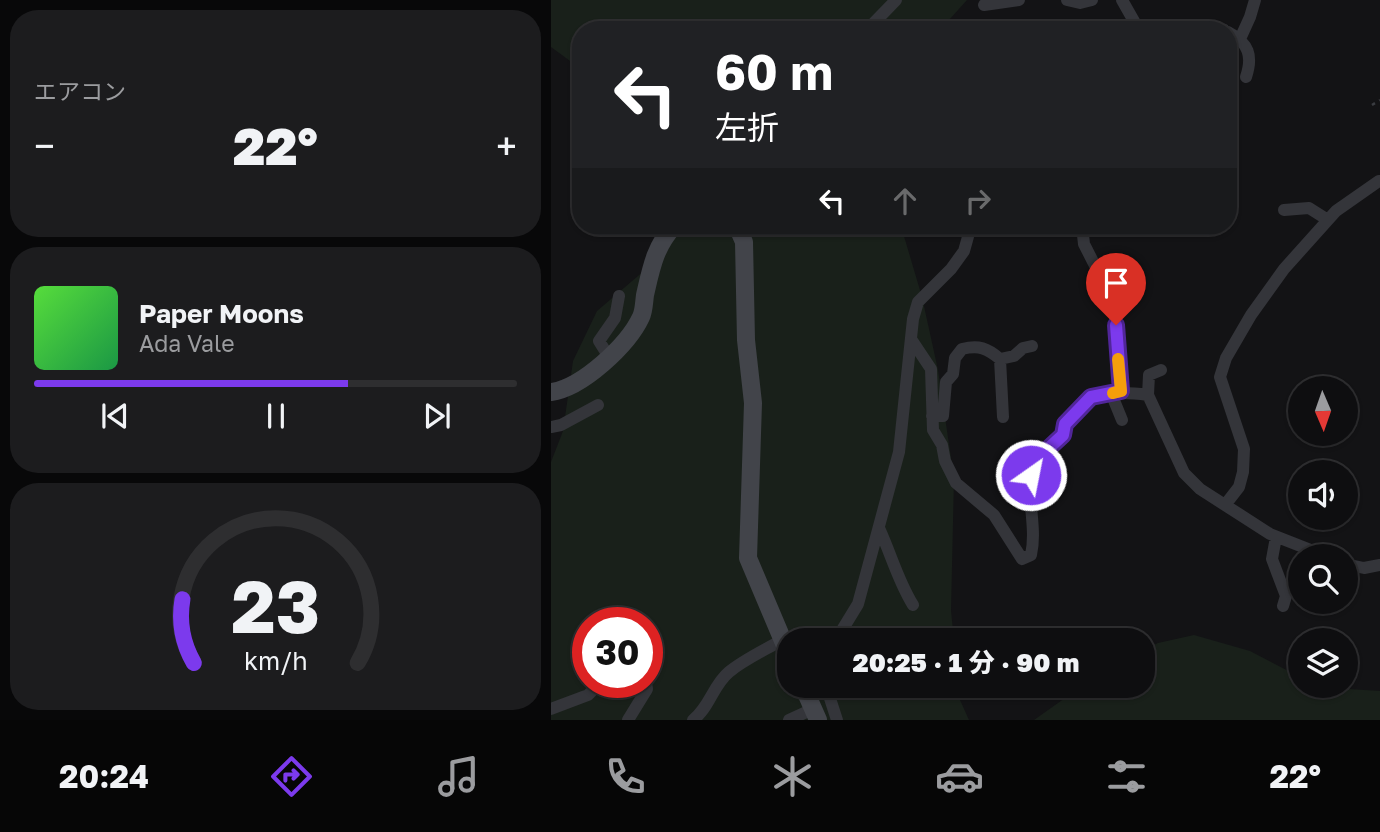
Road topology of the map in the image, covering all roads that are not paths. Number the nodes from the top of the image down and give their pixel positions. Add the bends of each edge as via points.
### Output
1 (896, 0) edge
2 (1019, 0) edge
3 (1067, 0) edge
4 (1092, 0) edge
5 (1122, 0) edge
6 (1255, 0) edge
7 (984, 5) dead end
8 (876, 21) edge
9 (1134, 21) edge
10 (1237, 28) edge
11 (1237, 39) edge
12 (1246, 77) dead end
13 (1379, 181) edge
14 (1284, 210) dead end
15 (1328, 220) junction
16 (666, 235) edge
17 (741, 235) edge
18 (968, 235) edge
19 (1083, 235) edge
20 (619, 296) dead end
21 (911, 339) junction
22 (1032, 346) dead end
23 (609, 357) junction
24 (1000, 359) junction
25 (1161, 370) dead end
26 (551, 392) edge
27 (1116, 392) junction
28 (1148, 395) junction
29 (598, 405) dead end
30 (932, 416) junction
31 (1003, 417) dead end
32 (1122, 420) dead end
33 (551, 427) edge
34 (1225, 505) junction
35 (879, 528) junction
36 (1276, 537) junction
37 (1294, 544) edge
38 (1380, 565) edge
39 (1358, 567) edge
40 (913, 605) dead end
41 (1283, 606) dead end
42 (778, 628) edge
43 (843, 628) edge
44 (777, 652) edge
45 (580, 698) edge
46 (641, 698) edge
47 (830, 698) edge
48 (551, 709) edge
49 (815, 714) edge
50 (628, 720) edge
51 (693, 720) edge
52 (789, 720) edge
53 (837, 720) edge

1 - 8 street
2 - 7 street
3 - 4 street via 1080,4
5 - 9 street
6 - 10 street via 1250,17
11 - 12 street via 1250,51
13 - 15 street
14 - 15 street via 1309,208
15 - 34 street via 1284,270 1226,358 1220,377 1244,449 1239,487
16 - 23 street via 652,263 641,316
17 - 42 street via 753,403 748,558
18 - 21 street via 951,269 918,302
19 - 27 street via 1114,303
20 - 23 street via 615,318 599,341
21 - 30 street via 931,369
21 - 35 street via 899,452
22 - 24 street
23 - 26 street via 581,382
24 - 30 street via 987,348 962,349 946,382 943,416
24 - 31 street
25 - 28 street via 1149,375
27 - 28 street
27 - 30 street via 1091,397 1065,424 1063,435 1036,460 1031,475 1035,539 1031,555 1022,559 994,515 956,483 933,430
27 - 32 street
28 - 34 street via 1184,473
29 - 33 street
34 - 36 street
35 - 40 street
35 - 43 street via 858,604
36 - 37 street
36 - 41 street via 1272,559 1285,596
38 - 39 street
44 - 51 street via 729,672
45 - 48 street
46 - 50 street
47 - 53 street
49 - 52 street

